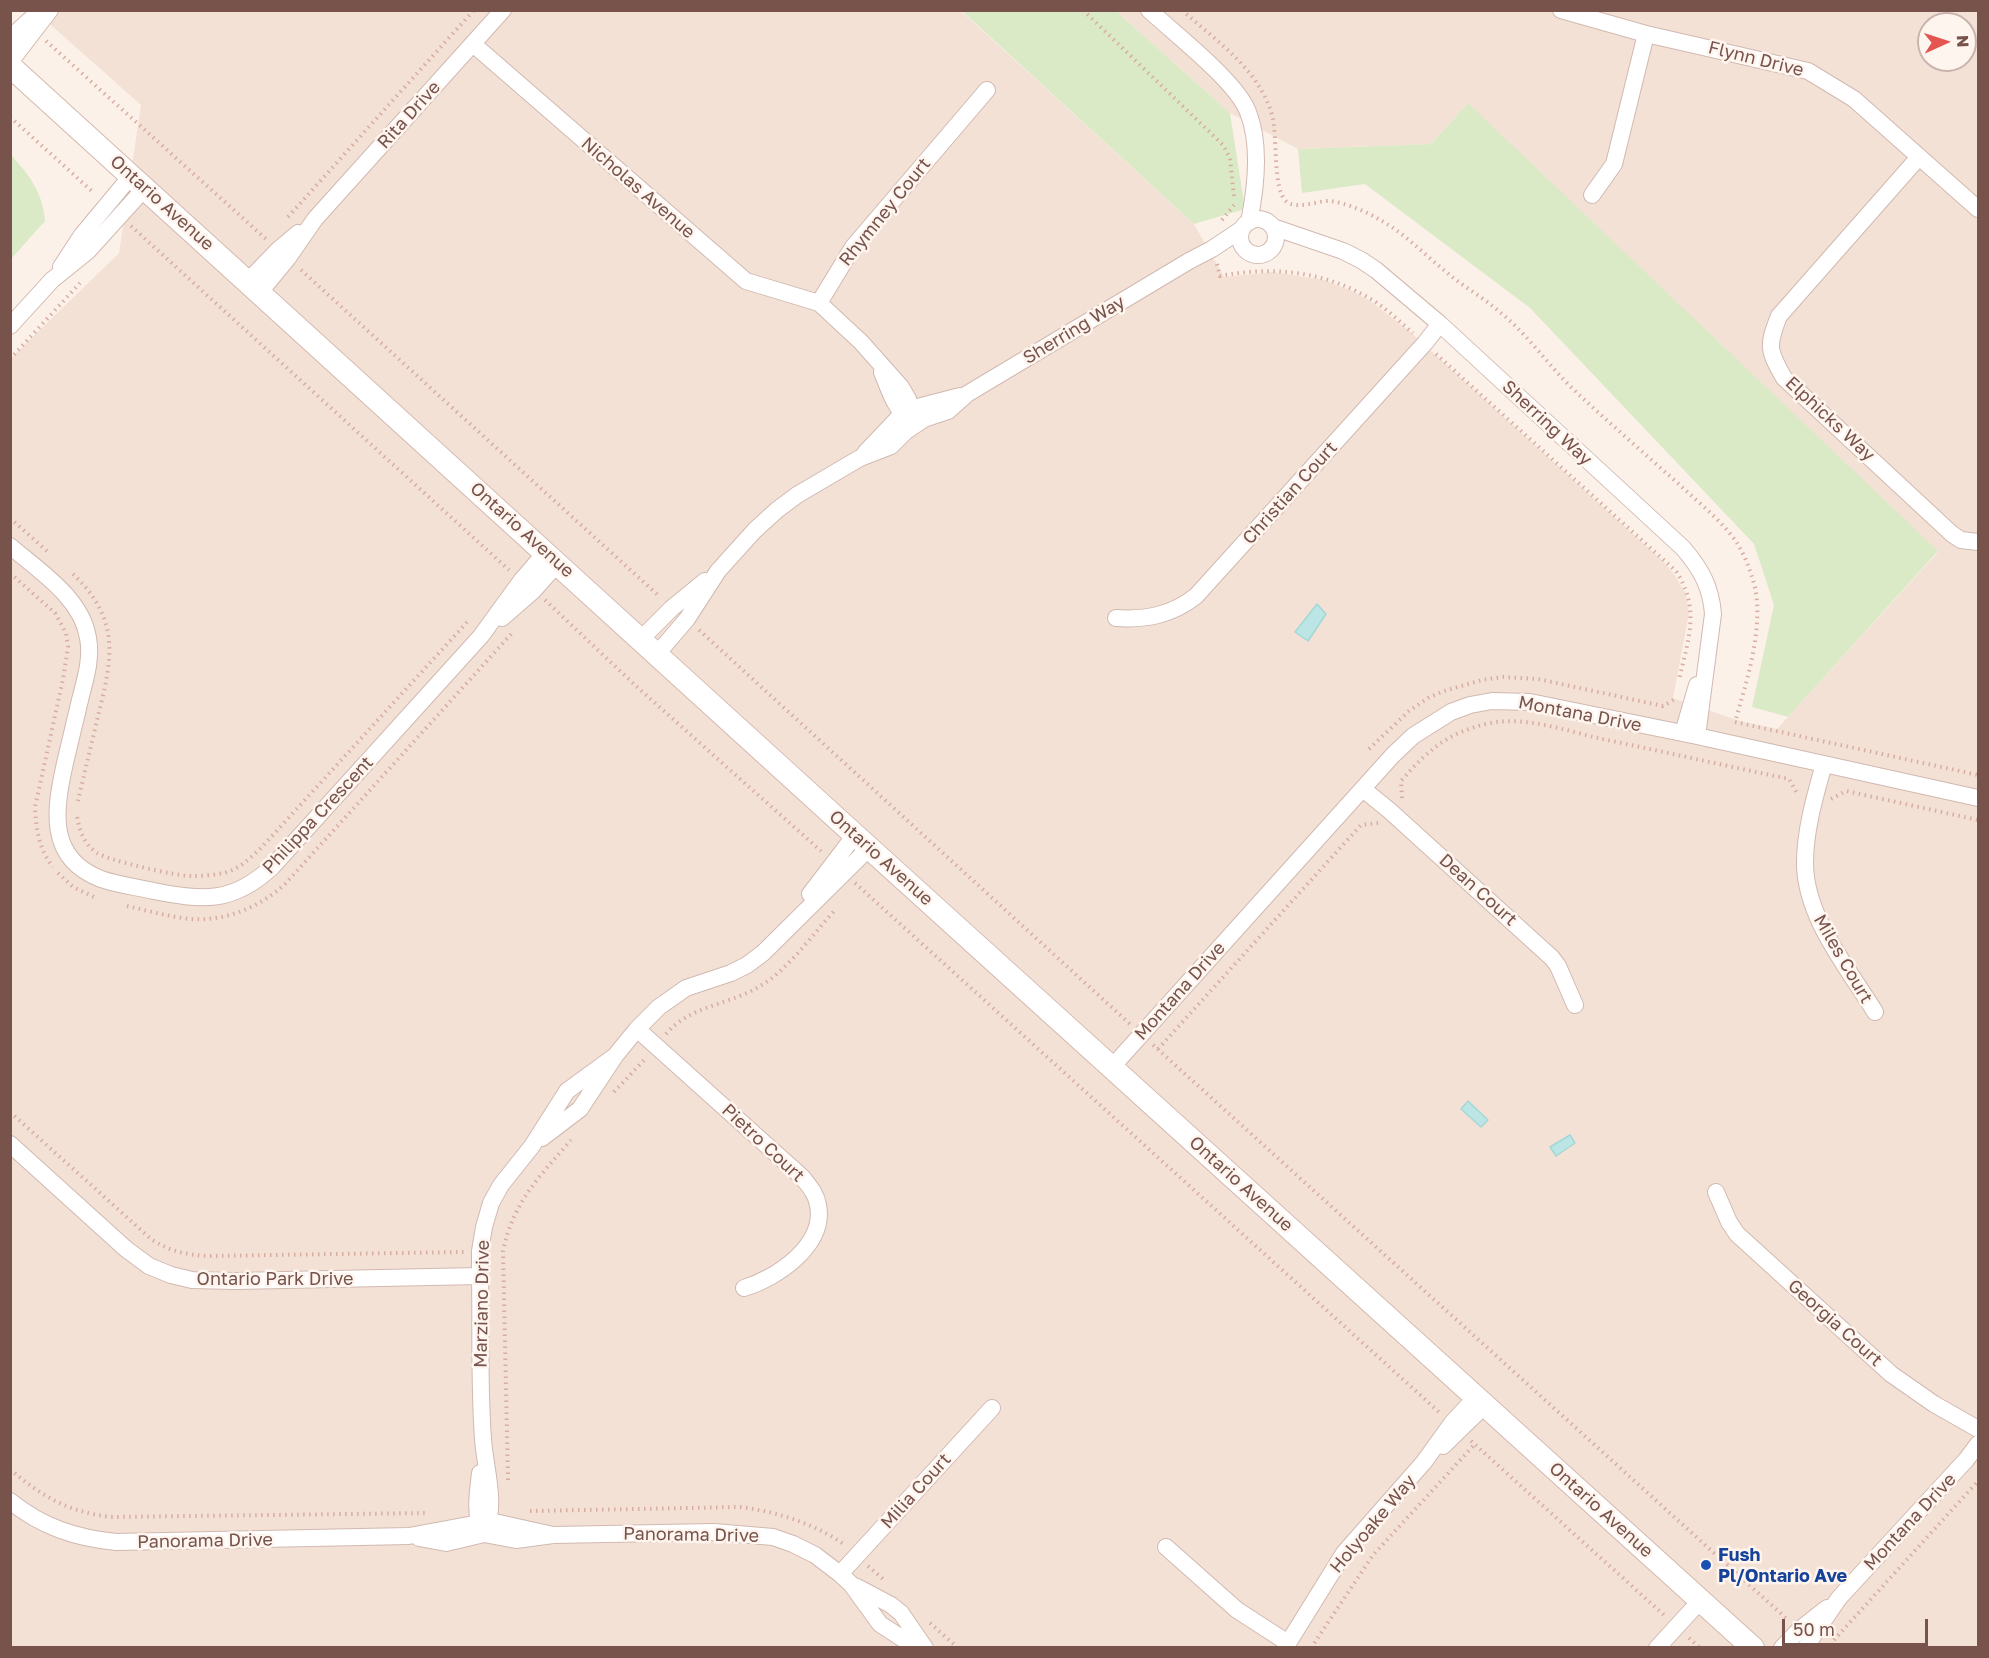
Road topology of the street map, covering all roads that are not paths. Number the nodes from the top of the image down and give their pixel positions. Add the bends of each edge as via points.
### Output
1 (41, 10) edge
2 (50, 10) edge
3 (503, 10) edge
4 (1149, 10) edge
5 (1561, 10) edge
6 (1603, 16) edge
7 (1646, 34) junction
8 (10, 38) edge
9 (473, 44) junction
10 (10, 64) edge
11 (987, 90) dead end
12 (1919, 158) junction
13 (1255, 177) junction
14 (138, 182) junction
15 (1592, 195) dead end
16 (1978, 209) edge
17 (1270, 224) junction
18 (1245, 226) junction
19 (1308, 240) junction
20 (1274, 246) junction
21 (1212, 249) junction
22 (1244, 249) junction
23 (52, 280) junction
24 (254, 286) junction
25 (819, 303) junction
26 (1440, 324) junction
27 (10, 326) edge
28 (909, 416) junction
29 (1978, 542) edge
30 (10, 546) edge
31 (552, 557) junction
32 (718, 571) junction
33 (1116, 618) dead end
34 (649, 646) junction
35 (1690, 734) junction
36 (1824, 764) junction
37 (1363, 789) junction
38 (1978, 798) edge
39 (862, 841) junction
40 (1575, 1005) dead end
41 (1875, 1012) dead end
42 (637, 1029) junction
43 (1112, 1067) junction
44 (10, 1144) edge
45 (1716, 1192) dead end
46 (480, 1276) junction
47 (744, 1288) dead end
48 (1480, 1401) junction
49 (992, 1408) dead end
50 (1978, 1429) edge
51 (1978, 1444) edge
52 (10, 1501) edge
53 (484, 1526) junction
54 (1166, 1547) dead end
55 (846, 1579) junction
56 (1839, 1598) junction
57 (1701, 1600) junction
58 (1287, 1645) edge
59 (916, 1647) edge
60 (925, 1647) edge
61 (1657, 1647) edge
62 (1753, 1647) edge
63 (1782, 1647) edge
64 (1805, 1647) edge

1 - 8 street
2 - 10 street
3 - 9 street, Rita Drive
4 - 13 street via 1241,98 1253,128
5 - 6 street, Flynn Drive
6 - 7 street, Flynn Drive
7 - 12 street, Flynn Drive via 1808,71 1854,99
7 - 15 street via 1614,164
9 - 24 street, Rita Drive
9 - 25 street, Nicholas Avenue via 746,281
10 - 14 street, Ontario Avenue
11 - 25 street, Rhymney Court via 853,247
12 - 16 street, Flynn Drive
12 - 29 street, Elphicks Way via 1779,315 1771,335 1770,353 1784,378 1952,534
13 - 17 street
13 - 18 street
14 - 23 street via 107,205
14 - 23 street via 120,217 88,251
14 - 24 street, Ontario Avenue
17 - 18 street via 1258,219
17 - 19 street, Sherring Way
17 - 20 street via 1276,237
18 - 21 street, Sherring Way
18 - 22 street via 1240,239
19 - 20 street, Sherring Way
19 - 26 street, Sherring Way via 1361,260
20 - 22 street via 1262,255 1252,255
21 - 22 street, Sherring Way
21 - 28 street, Sherring Way via 967,394 948,411 924,419
23 - 27 street
24 - 31 street, Ontario Avenue
25 - 28 street via 877,360 892,398
26 - 33 street, Christian Court via 1196,596 1171,612
26 - 35 street, Sherring Way via 1683,548 1707,580 1712,596 1712,632 1690,703
28 - 32 street, Sherring Way via 891,446 860,458 797,495 755,530
30 - 31 street, Philippa Crescent via 70,600 82,618 88,638 87,672 58,793 57,827 61,842 79,866 95,876 198,898 231,894 272,867 481,636 533,594
31 - 34 street, Ontario Avenue
32 - 34 street, Sherring Way via 672,608
32 - 34 street, Sherring Way via 687,619
34 - 39 street, Ontario Avenue
35 - 36 street, Montana Drive
35 - 37 street, Montana Drive via 1530,702 1492,701 1451,712 1422,729
36 - 38 street, Montana Drive
36 - 41 street, Miles Court via 1806,839 1807,887 1822,926
37 - 40 street, Dean Court via 1552,958
37 - 43 street, Montana Drive
39 - 42 street, Marziano Drive via 763,953 731,973 686,988
39 - 43 street, Ontario Avenue
42 - 46 street, Marziano Drive via 615,1056 567,1091 501,1185 484,1227
42 - 47 street, Pietro Court via 814,1192 819,1215 811,1240 772,1277
43 - 48 street, Ontario Avenue
44 - 46 street, Ontario Park Drive via 126,1249 149,1266 171,1275 192,1280 235,1281
45 - 50 street, Georgia Court via 1737,1234 1891,1374
46 - 53 street, Marziano Drive via 483,1439 477,1503
48 - 57 street, Ontario Avenue
48 - 58 street, Holyoake Way via 1344,1552
49 - 55 street, Milia Court
51 - 56 street, Montana Drive
52 - 53 street, Panorama Drive via 49,1527 71,1535 116,1542 409,1536 446,1543
53 - 55 street, Panorama Drive via 516,1540 553,1534 714,1532 764,1536 815,1555
54 - 58 street via 1238,1610
55 - 59 street, Panorama Drive via 880,1624
55 - 60 street, Panorama Drive via 901,1613
56 - 63 street, Montana Drive
56 - 64 street, Montana Drive
57 - 61 street
57 - 62 street, Ontario Avenue

